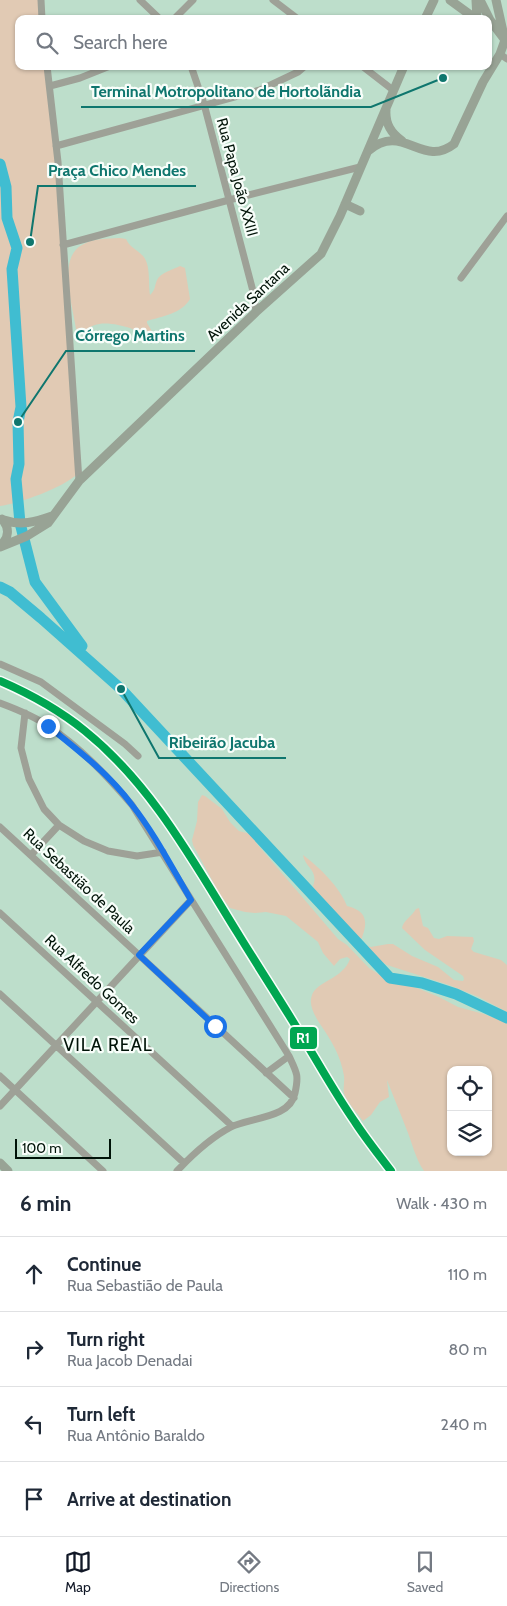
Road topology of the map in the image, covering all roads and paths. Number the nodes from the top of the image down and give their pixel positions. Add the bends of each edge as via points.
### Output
1 (41, 0) edge
2 (140, 0) edge
3 (193, 0) edge
4 (273, 0) edge
5 (450, 0) edge
6 (476, 0) edge
7 (480, 0) edge
8 (496, 0) edge
9 (431, 1) edge
10 (42, 15) edge
11 (156, 15) edge
12 (178, 15) edge
13 (293, 15) edge
14 (426, 15) edge
15 (471, 15) edge
16 (476, 15) edge
17 (488, 15) edge
18 (507, 17) edge
19 (492, 23) edge
20 (492, 31) edge
21 (506, 41) edge
22 (504, 57) edge
23 (48, 70) edge
24 (100, 70) edge
25 (192, 70) edge
26 (300, 70) edge
27 (367, 70) edge
28 (402, 70) edge
29 (50, 86) junction
30 (394, 90) junction
31 (388, 102) junction
32 (204, 104) junction
33 (405, 142) junction
34 (56, 146) junction
35 (368, 151) junction
36 (360, 167) junction
37 (229, 200) junction
38 (345, 204) junction
39 (360, 211) dead end
40 (507, 216) edge
41 (63, 245) junction
42 (461, 278) dead end
43 (254, 296) junction
44 (264, 306) junction
45 (256, 312) junction
46 (79, 481) junction
47 (52, 516) junction
48 (2, 518) edge
49 (0, 547) edge
50 (0, 664) edge
51 (0, 703) edge
52 (25, 713) junction
53 (138, 756) dead end
54 (59, 825) junction
55 (0, 827) edge
56 (163, 852) junction
57 (31, 855) junction
58 (191, 900) junction
59 (0, 913) edge
60 (139, 955) junction
61 (0, 994) edge
62 (96, 1002) junction
63 (56, 1045) junction
64 (289, 1056) junction
65 (266, 1073) junction
66 (0, 1076) edge
67 (14, 1089) junction
68 (294, 1098) junction
69 (0, 1106) edge
70 (232, 1126) junction
71 (0, 1163) edge
72 (184, 1163) junction
73 (8, 1171) edge
74 (103, 1171) edge
75 (177, 1171) edge

1 - 10 street
2 - 11 street
3 - 12 street
4 - 13 street
5 - 15 main road
6 - 16 main road
7 - 17 main road
8 - 18 main road
8 - 21 main road
9 - 14 main road
19 - 21 main road
20 - 21 main road
21 - 22 main road, Avenida Santana
22 - 33 main road, Avenida Santana via 483,82 454,144 440,152 431,152
23 - 29 street
24 - 29 street
25 - 32 street, Rua Papa João XXIII
26 - 32 street via 260,90
27 - 30 street
28 - 30 main road, Avenida Santana
29 - 34 street
30 - 31 main road, Avenida Santana
31 - 33 main road, Avenida Santana via 388,124 392,132
31 - 35 main road, Avenida Santana
32 - 34 street
32 - 37 street, Rua Papa João XXIII
33 - 35 main road, Avenida Santana via 382,142
34 - 41 street
35 - 36 main road, Avenida Santana
36 - 37 street
36 - 38 main road, Avenida Santana
37 - 41 street
37 - 43 street, Rua Papa João XXIII
38 - 39 main road
38 - 44 main road, Avenida Santana via 321,254
40 - 42 street
41 - 46 street
43 - 44 street
43 - 45 street, Rua Papa João XXIII
44 - 45 main road, Avenida Santana
45 - 46 main road, Avenida Santana
46 - 47 main road, Avenida Santana
47 - 48 main road, Avenida Santana via 21,523
47 - 49 main road, Avenida Santana via 44,526 24,538
48 - 49 main road, Avenida Santana via 8,533
50 - 53 street via 42,682
51 - 52 street
52 - 54 street via 21,748 29,780 44,809
52 - 56 street via 48,726 106,775 132,805
54 - 56 street via 108,851 137,856
54 - 57 street
55 - 57 street, Rua Sebastião de Paula
56 - 58 street
57 - 60 street, Rua Sebastião de Paula
58 - 60 street
58 - 64 street
59 - 62 street, Rua Alfredo Gomes
60 - 62 street
60 - 65 street, Rua Sebastião de Paula
61 - 63 street
62 - 63 street
62 - 70 street, Rua Alfredo Gomes
63 - 67 street
63 - 72 street
64 - 65 street
64 - 68 street via 298,1076
65 - 68 street, Rua Sebastião de Paula
66 - 67 street
67 - 69 street
67 - 74 street
68 - 70 street via 285,1109
70 - 72 street
71 - 73 main road
72 - 75 street

